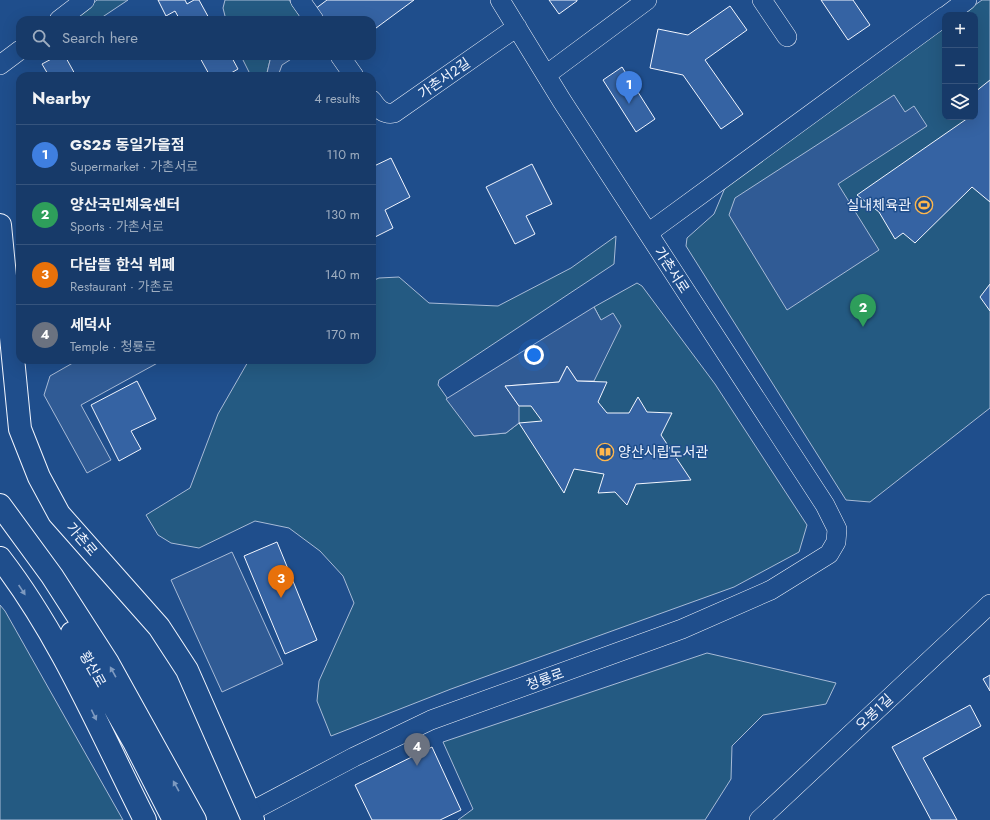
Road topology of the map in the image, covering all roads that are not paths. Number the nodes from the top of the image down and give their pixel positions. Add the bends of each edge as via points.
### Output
1 (85, 0) edge
2 (300, 0) edge
3 (500, 0) edge
4 (647, 0) edge
5 (762, 0) edge
6 (967, 0) edge
7 (951, 12) edge
8 (64, 16) edge
9 (311, 16) edge
10 (942, 19) edge
11 (517, 27) junction
12 (787, 37) dead end
13 (16, 53) edge
14 (343, 60) edge
15 (0, 65) edge
16 (351, 72) edge
17 (546, 75) junction
18 (376, 104) edge
19 (0, 225) edge
20 (648, 233) junction
21 (0, 505) edge
22 (0, 526) edge
23 (836, 542) joint
24 (0, 558) edge
25 (990, 604) edge
26 (252, 816) edge
27 (145, 820) edge
28 (174, 820) edge
29 (195, 820) edge
30 (758, 820) edge

1 - 8 street
2 - 9 street
3 - 11 street, 가촌서로
4 - 17 street
5 - 12 street
6 - 7 street
10 - 20 street
11 - 17 street, 가촌서로
11 - 18 street, 가촌서2길 via 394,113 386,113
13 - 15 street
14 - 16 street
17 - 20 street, 가촌서로
19 - 26 main road, 가촌로 via 20,429 40,476 59,514 172,645 187,670
20 - 23 street, 가촌서로 via 825,505 837,528
29 -> 21 main road via 108,663 52,576
22 - 28 main road, 황산로 via 38,578 79,643
23 - 26 street, 청룡로 via 829,554 771,590 682,629 431,720 354,757
24 -> 27 main road via 34,608 82,690
25 - 30 street, 오봉1길

